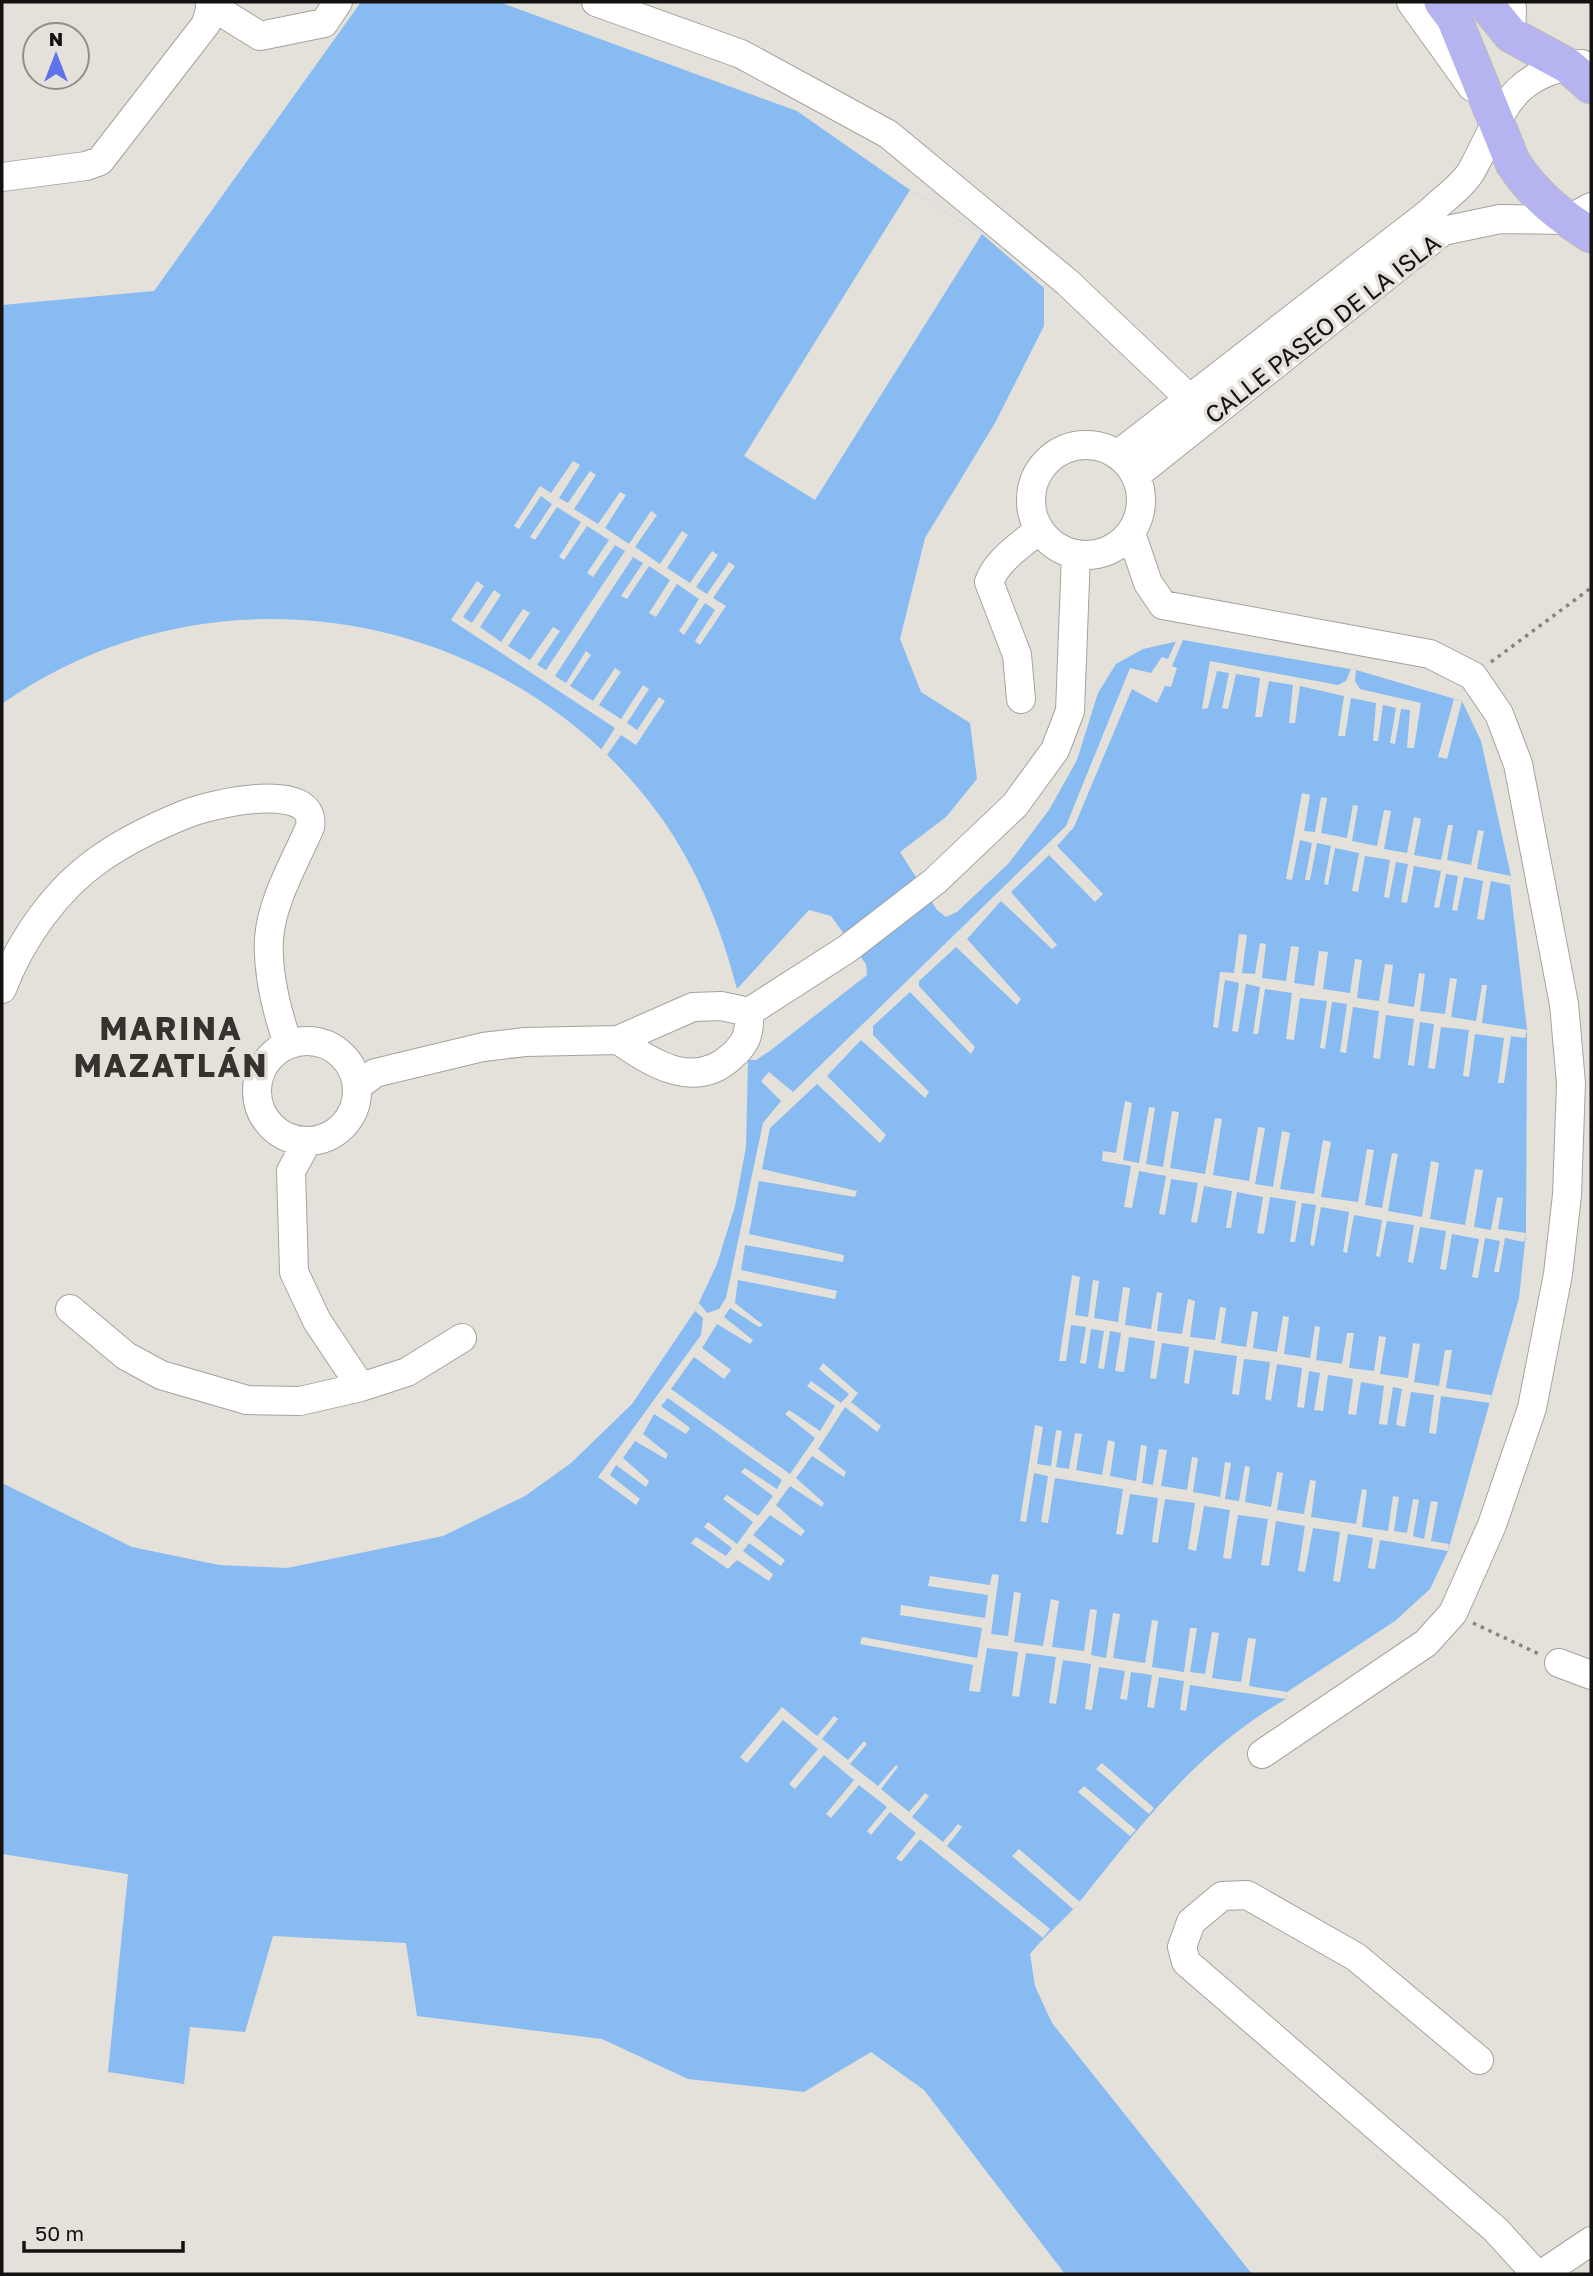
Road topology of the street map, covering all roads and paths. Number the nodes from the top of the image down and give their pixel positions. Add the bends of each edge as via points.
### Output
1 (338, 2) edge
2 (596, 2) edge
3 (1411, 2) edge
4 (1442, 2) edge
5 (211, 3) edge
6 (1506, 9) edge
7 (1583, 71) edge
8 (1492, 106) junction
9 (2, 177) edge
10 (1437, 221) junction
11 (1583, 221) edge
12 (1190, 399) junction
13 (1117, 455) junction
14 (1136, 475) junction
15 (1039, 530) junction
16 (1131, 533) junction
17 (1076, 554) junction
18 (1591, 588) edge
19 (1473, 676) junction
20 (1021, 699) dead end
21 (2, 989) edge
22 (749, 1012) junction
23 (618, 1040) junction
24 (288, 1044) junction
25 (358, 1086) junction
26 (306, 1144) junction
27 (70, 1309) dead end
28 (462, 1338) dead end
29 (361, 1387) junction
30 (1452, 1613) junction
31 (1559, 1663) joint
32 (1591, 1675) edge
33 (1262, 1754) dead end
34 (1479, 2060) dead end
35 (1591, 2241) edge
36 (1539, 2274) edge

1 - 5 street via 324,23 260,36
2 - 12 street via 741,54 888,134 1067,282
3 - 8 street via 1469,86
4 - 8 main road via 1454,18
5 - 9 street via 206,24 100,161
6 - 7 main road
7 - 8 street, CALLE PASEO DE LA ISLA via 1525,83
8 - 10 street, CALLE PASEO DE LA ISLA via 1470,173
8 - 11 main road via 1502,141 1527,185
10 - 11 street, CALLE PASEO DE LA ISLA
10 - 12 street, CALLE PASEO DE LA ISLA
10 - 14 street, CALLE PASEO DE LA ISLA
12 - 13 street, CALLE PASEO DE LA ISLA
13 - 14 street
13 - 15 street via 1083,445 1050,458 1032,488 1031,506
14 - 16 street via 1141,505
15 - 17 street via 1060,549
15 - 20 street via 1004,560 989,583 1017,654
16 - 17 street via 1107,551
16 - 19 street via 1148,583 1163,605 1430,654
17 - 22 street via 1070,712 1055,750 1015,805 935,881 847,948
18 - 19 path
19 - 30 street via 1499,714 1518,764 1562,991 1571,1083 1567,1195 1558,1274 1532,1408 1492,1525
21 - 24 street via 25,939 59,897 99,859 142,833 189,813 230,802 295,800 306,808 310,827 276,907 269,939 278,1016
22 - 23 street via 721,1006 692,1007
22 - 23 street via 744,1045 723,1065 702,1073 667,1070
23 - 25 street via 483,1047 375,1073
24 - 25 street via 312,1041 338,1051
24 - 26 street via 265,1064 259,1076 258,1103 272,1127
25 - 26 street via 357,1102 341,1129
26 - 29 street via 291,1171 294,1272 317,1321
27 - 29 street via 126,1356 161,1375 247,1400 300,1401
28 - 29 street via 407,1372
30 - 31 path
30 - 33 street via 1426,1643
31 - 32 street
34 - 36 street via 1356,1957 1247,1895 1222,1896 1191,1922 1182,1947 1186,1962 1496,2230
35 - 36 street

